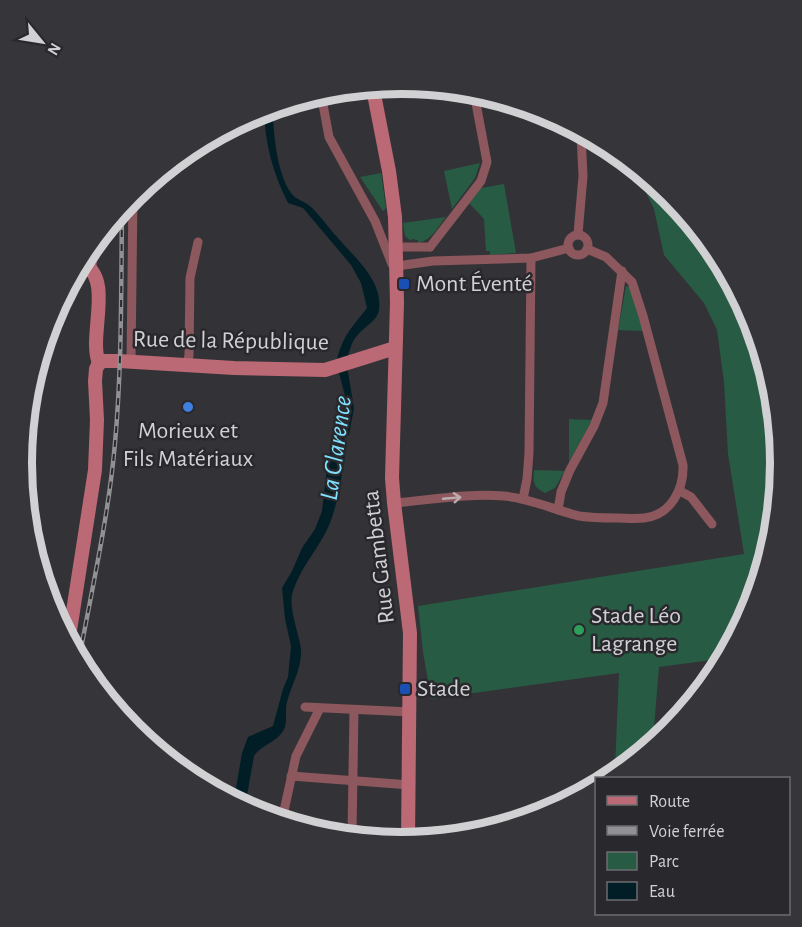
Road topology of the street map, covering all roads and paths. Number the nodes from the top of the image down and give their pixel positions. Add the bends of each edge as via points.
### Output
1 (374, 95) edge
2 (476, 102) edge
3 (322, 103) edge
4 (581, 141) edge
5 (133, 209) edge
6 (395, 217) junction
7 (375, 221) junction
8 (579, 234) junction
9 (198, 242) dead end
10 (397, 247) junction
11 (430, 247) junction
12 (569, 248) junction
13 (587, 249) junction
14 (531, 258) junction
15 (433, 261) junction
16 (89, 267) edge
17 (397, 267) junction
18 (622, 271) junction
19 (395, 348) junction
20 (131, 361) junction
21 (99, 363) junction
22 (187, 365) junction
23 (680, 491) junction
24 (523, 499) junction
25 (393, 503) junction
26 (558, 510) junction
27 (712, 524) dead end
28 (71, 628) edge
29 (304, 707) dead end
30 (320, 708) junction
31 (354, 710) junction
32 (411, 712) junction
33 (291, 776) junction
34 (353, 779) junction
35 (410, 785) junction
36 (283, 813) edge
37 (352, 830) edge
38 (408, 833) edge

1 - 6 main road, Rue Gambetta
2 - 11 street via 487,162 481,181
3 - 7 street via 331,144
4 - 8 street
5 - 20 street
6 - 7 street
6 - 10 main road, Rue Gambetta
7 - 17 street via 392,264
8 - 12 street via 570,238
8 - 13 street via 587,240
9 - 22 street via 190,278
10 - 11 street
10 - 17 main road, Rue Gambetta
11 - 15 street
12 - 13 street via 577,255
12 - 14 street
13 - 18 street
14 - 15 street
14 - 24 street via 529,453
15 - 17 street
16 - 21 main road via 97,280
17 - 19 main road, Rue Gambetta
18 - 23 street via 632,282 677,441 684,476
18 - 26 street via 603,404 570,470
19 - 22 main road, Rue de la République via 325,370
19 - 25 main road, Rue Gambetta
20 - 21 main road, Rue de la République
20 - 22 main road, Rue de la République
21 - 28 main road via 95,381 95,470
23 - 26 street via 666,507 645,518 598,519
23 - 27 street via 691,497
25 -> 24 street via 473,496
24 - 26 street
25 - 32 main road, Rue Gambetta via 411,633
29 - 30 street
30 - 31 street
30 - 33 street via 296,756
31 - 32 street
31 - 34 street
32 - 35 main road, Rue Gambetta
33 - 34 street
33 - 36 street
34 - 35 street
34 - 37 street
35 - 38 main road, Rue Gambetta

